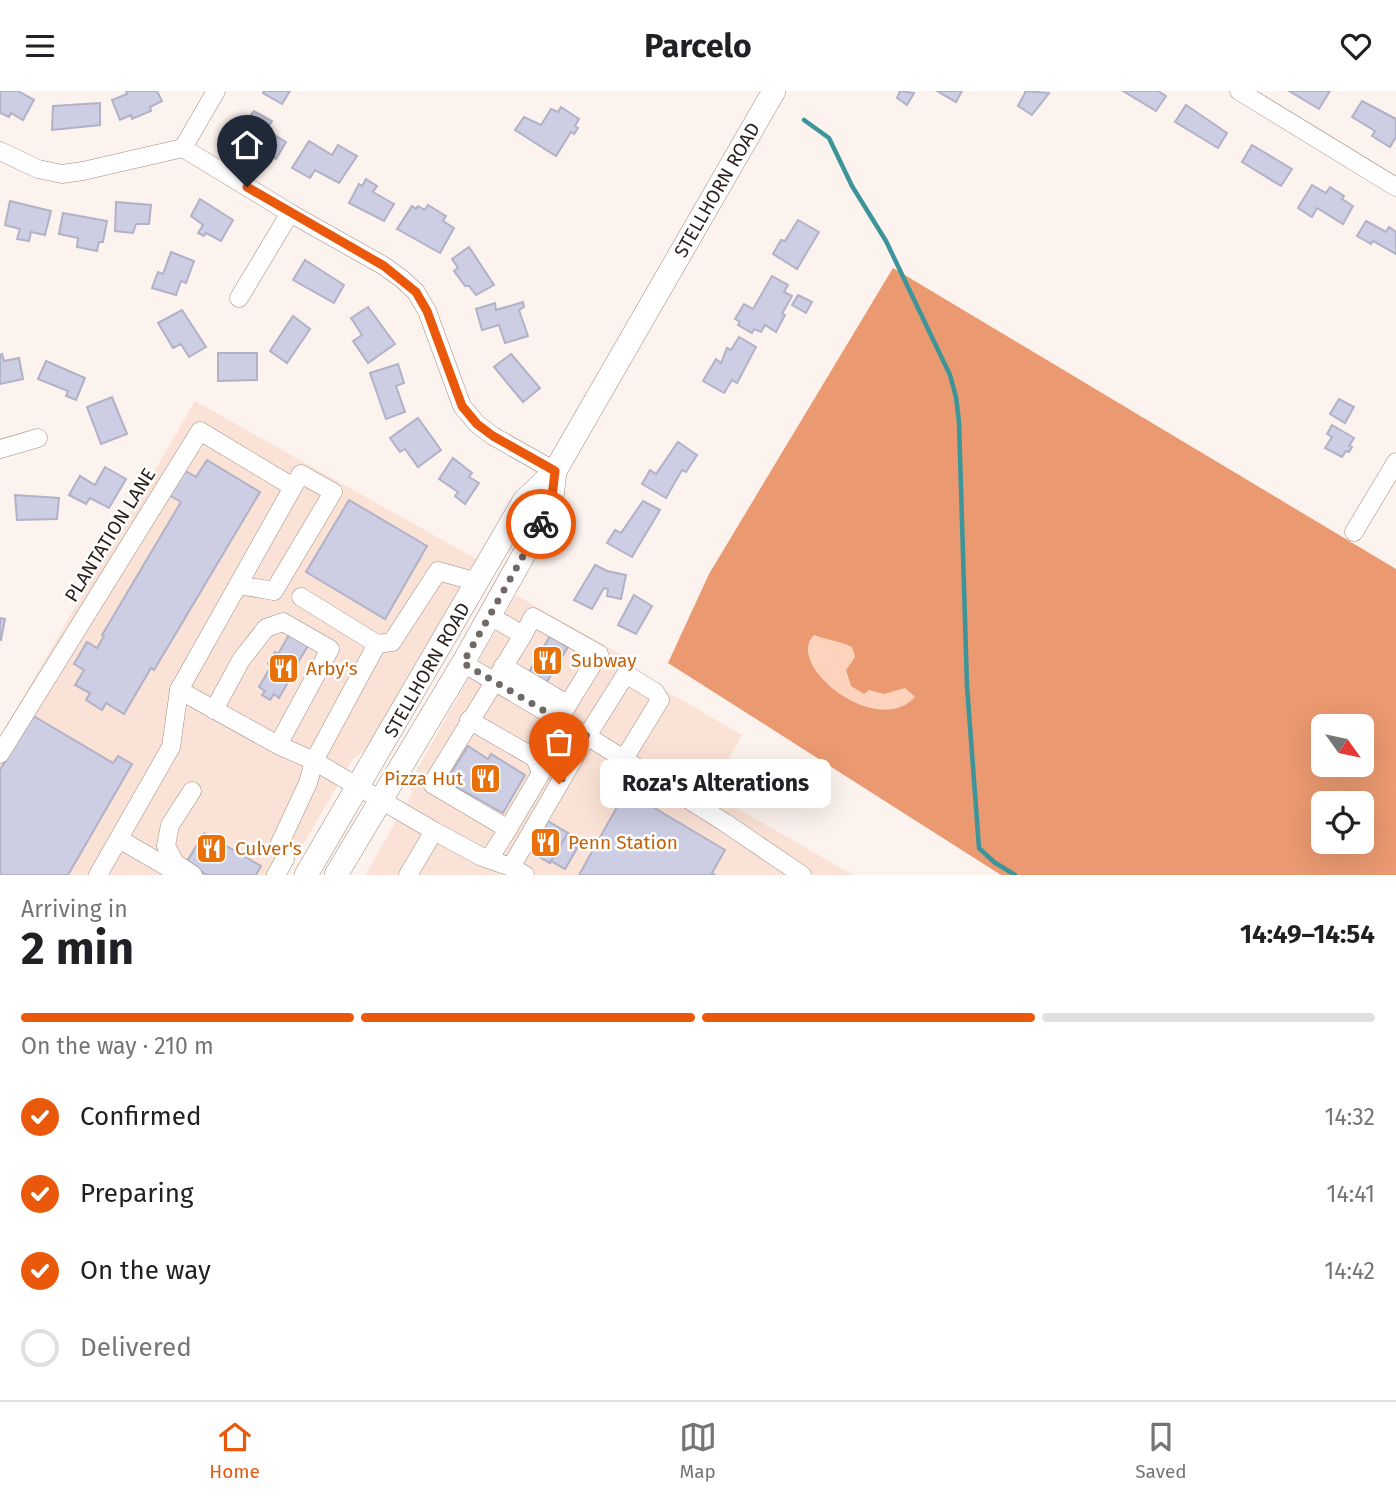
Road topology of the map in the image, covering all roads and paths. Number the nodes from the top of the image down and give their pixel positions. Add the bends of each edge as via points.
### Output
1 (216, 91) edge
2 (774, 91) edge
3 (1239, 91) edge
4 (183, 148) junction
5 (0, 151) edge
6 (1396, 187) edge
7 (290, 213) junction
8 (239, 298) dead end
9 (38, 437) dead end
10 (0, 449) edge
11 (1396, 462) edge
12 (555, 471) junction
13 (297, 480) junction
14 (1353, 532) dead end
15 (477, 582) junction
16 (238, 585) junction
17 (301, 597) dead end
18 (490, 616) junction
19 (523, 635) junction
20 (377, 644) junction
21 (463, 663) junction
22 (498, 673) junction
23 (179, 690) junction
24 (214, 710) junction
25 (563, 711) junction
26 (470, 720) junction
27 (587, 736) junction
28 (278, 745) junction
29 (0, 754) edge
30 (535, 758) junction
31 (624, 759) junction
32 (314, 761) junction
33 (359, 787) junction
34 (192, 791) dead end
35 (381, 800) junction
36 (508, 829) junction
37 (434, 831) junction
38 (119, 839) junction
39 (489, 859) junction
40 (518, 871) edge
41 (98, 875) edge
42 (181, 875) edge
43 (193, 875) edge
44 (276, 875) edge
45 (306, 875) edge
46 (337, 875) edge
47 (408, 875) edge
48 (802, 875) edge

1 - 4 street
2 - 12 main road, STELLHORN ROAD
3 - 6 street
4 - 5 street via 62,174 38,169
4 - 7 street
7 - 8 street
7 - 12 street via 384,266 416,292 462,406 493,436
9 - 10 street
11 - 14 street
12 - 15 main road, STELLHORN ROAD via 524,501
12 - 18 main road, STELLHORN ROAD via 551,506
13 - 16 street
13 - 16 street via 333,492 274,590
13 - 29 street, PLANTATION LANE via 200,431
15 - 20 street via 438,571 392,642
15 - 33 main road, STELLHORN ROAD
16 - 23 street
17 - 20 street
18 - 19 street
18 - 21 main road, STELLHORN ROAD
19 - 22 street
19 - 25 street via 533,617 599,654
20 - 32 street
21 - 22 street
21 - 35 main road, STELLHORN ROAD
22 - 25 street
22 - 26 street
23 - 24 street
23 - 38 street via 170,747
24 - 28 street
24 - 28 street via 241,660 266,628 283,622 330,649
25 - 27 street
25 - 30 street
26 - 30 street
26 - 36 street via 432,784
27 - 31 street
27 - 31 street via 626,674 655,692 660,700
27 - 40 street
28 - 32 street
30 - 36 street via 541,773
31 - 48 street
32 - 33 street
32 - 44 street via 309,783 281,843 285,859
33 - 35 street
33 - 45 main road, STELLHORN ROAD
34 - 43 street via 170,825 166,846 176,863
35 - 37 street
35 - 46 main road, STELLHORN ROAD
36 - 39 street
37 - 39 street
37 - 47 street
38 - 41 street
38 - 42 street
39 - 40 street

